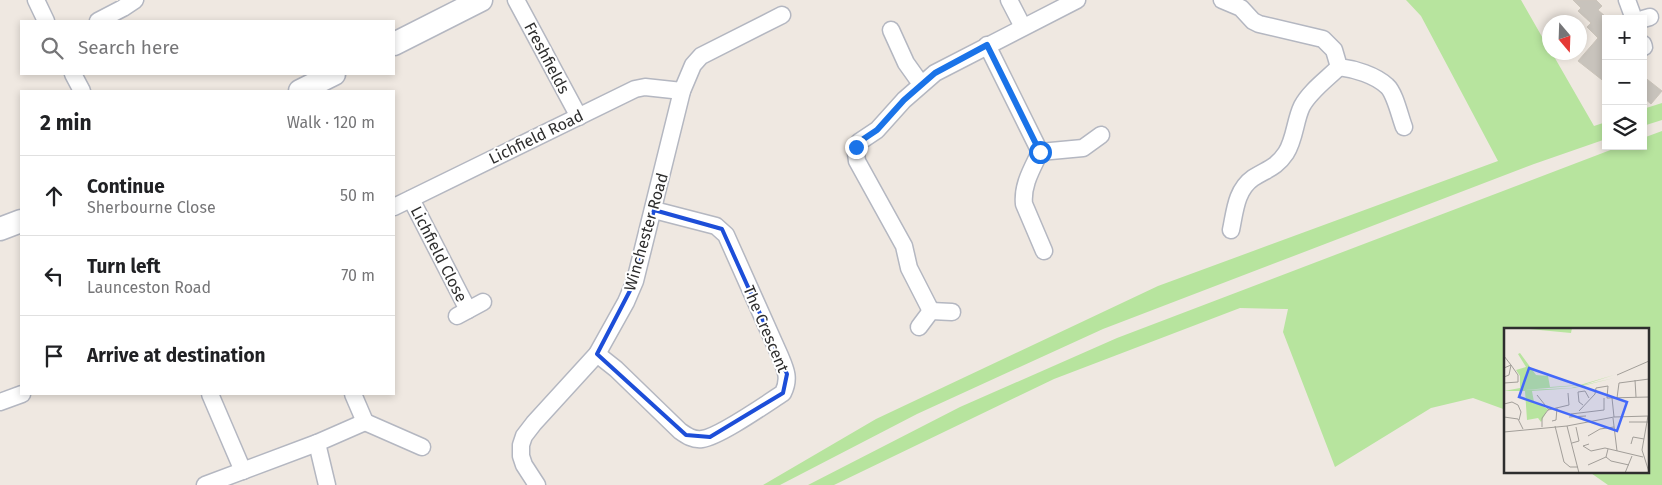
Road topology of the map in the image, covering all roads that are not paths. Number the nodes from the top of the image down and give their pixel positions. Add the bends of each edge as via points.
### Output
1 (36, 0) edge
2 (135, 0) edge
3 (481, 0) edge
4 (516, 0) edge
5 (1009, 0) edge
6 (1077, 0) edge
7 (1222, 0) edge
8 (1627, 0) edge
9 (782, 15) dead end
10 (1633, 15) edge
11 (46, 20) edge
12 (100, 20) edge
13 (1023, 27) junction
14 (891, 29) dead end
15 (395, 43) edge
16 (987, 45) junction
17 (1340, 67) junction
18 (74, 75) edge
19 (332, 75) edge
20 (922, 84) junction
21 (81, 90) edge
22 (302, 90) edge
23 (682, 91) junction
24 (579, 117) junction
25 (1397, 121) dead end
26 (1103, 132) dead end
27 (1040, 152) junction
28 (411, 199) junction
29 (395, 207) edge
30 (654, 210) junction
31 (20, 221) edge
32 (0, 229) edge
33 (1231, 230) dead end
34 (1044, 251) dead end
35 (483, 302) dead end
36 (931, 312) junction
37 (952, 312) dead end
38 (919, 328) dead end
39 (597, 354) junction
40 (20, 395) edge
41 (210, 395) edge
42 (353, 395) edge
43 (0, 402) edge
44 (365, 422) junction
45 (317, 443) junction
46 (422, 447) dead end
47 (243, 470) junction
48 (205, 485) edge
49 (327, 485) edge
50 (537, 485) edge

1 - 11 street
2 - 12 street
3 - 15 street
4 - 24 street, Freshfields
5 - 13 street
6 - 13 street
7 - 17 street via 1241,8 1259,24 1323,39 1334,50
8 - 10 street
9 - 23 street, Winchester Road via 701,56 693,65
13 - 16 street
14 - 20 street via 906,63
16 - 20 street
16 - 27 street
17 - 25 street via 1359,70 1387,86
17 - 33 street via 1308,97 1288,150 1280,162 1253,178 1231,203
18 - 21 street
19 - 22 street
20 - 36 street via 877,130 859,142 856,153 862,173 904,246 909,268
23 - 24 street, Lichfield Road via 635,89
23 - 30 street, Winchester Road
24 - 28 street, Lichfield Road
26 - 27 street via 1083,148
27 - 34 street via 1024,187 1024,204 1041,226
28 - 29 street, Lichfield Road
28 - 35 street, Lichfield Close via 462,313
30 - 39 street, Winchester Road via 626,302
30 - 39 street, The Crescent via 716,226 726,235 780,356 787,384 783,393 716,434 692,438 680,431
31 - 32 street
36 - 37 street
36 - 38 street
39 - 50 street, Winchester Road via 524,436 520,445 521,456
40 - 43 street
41 - 47 street
42 - 44 street
44 - 45 street
44 - 46 street
45 - 47 street
45 - 49 street
47 - 48 street

